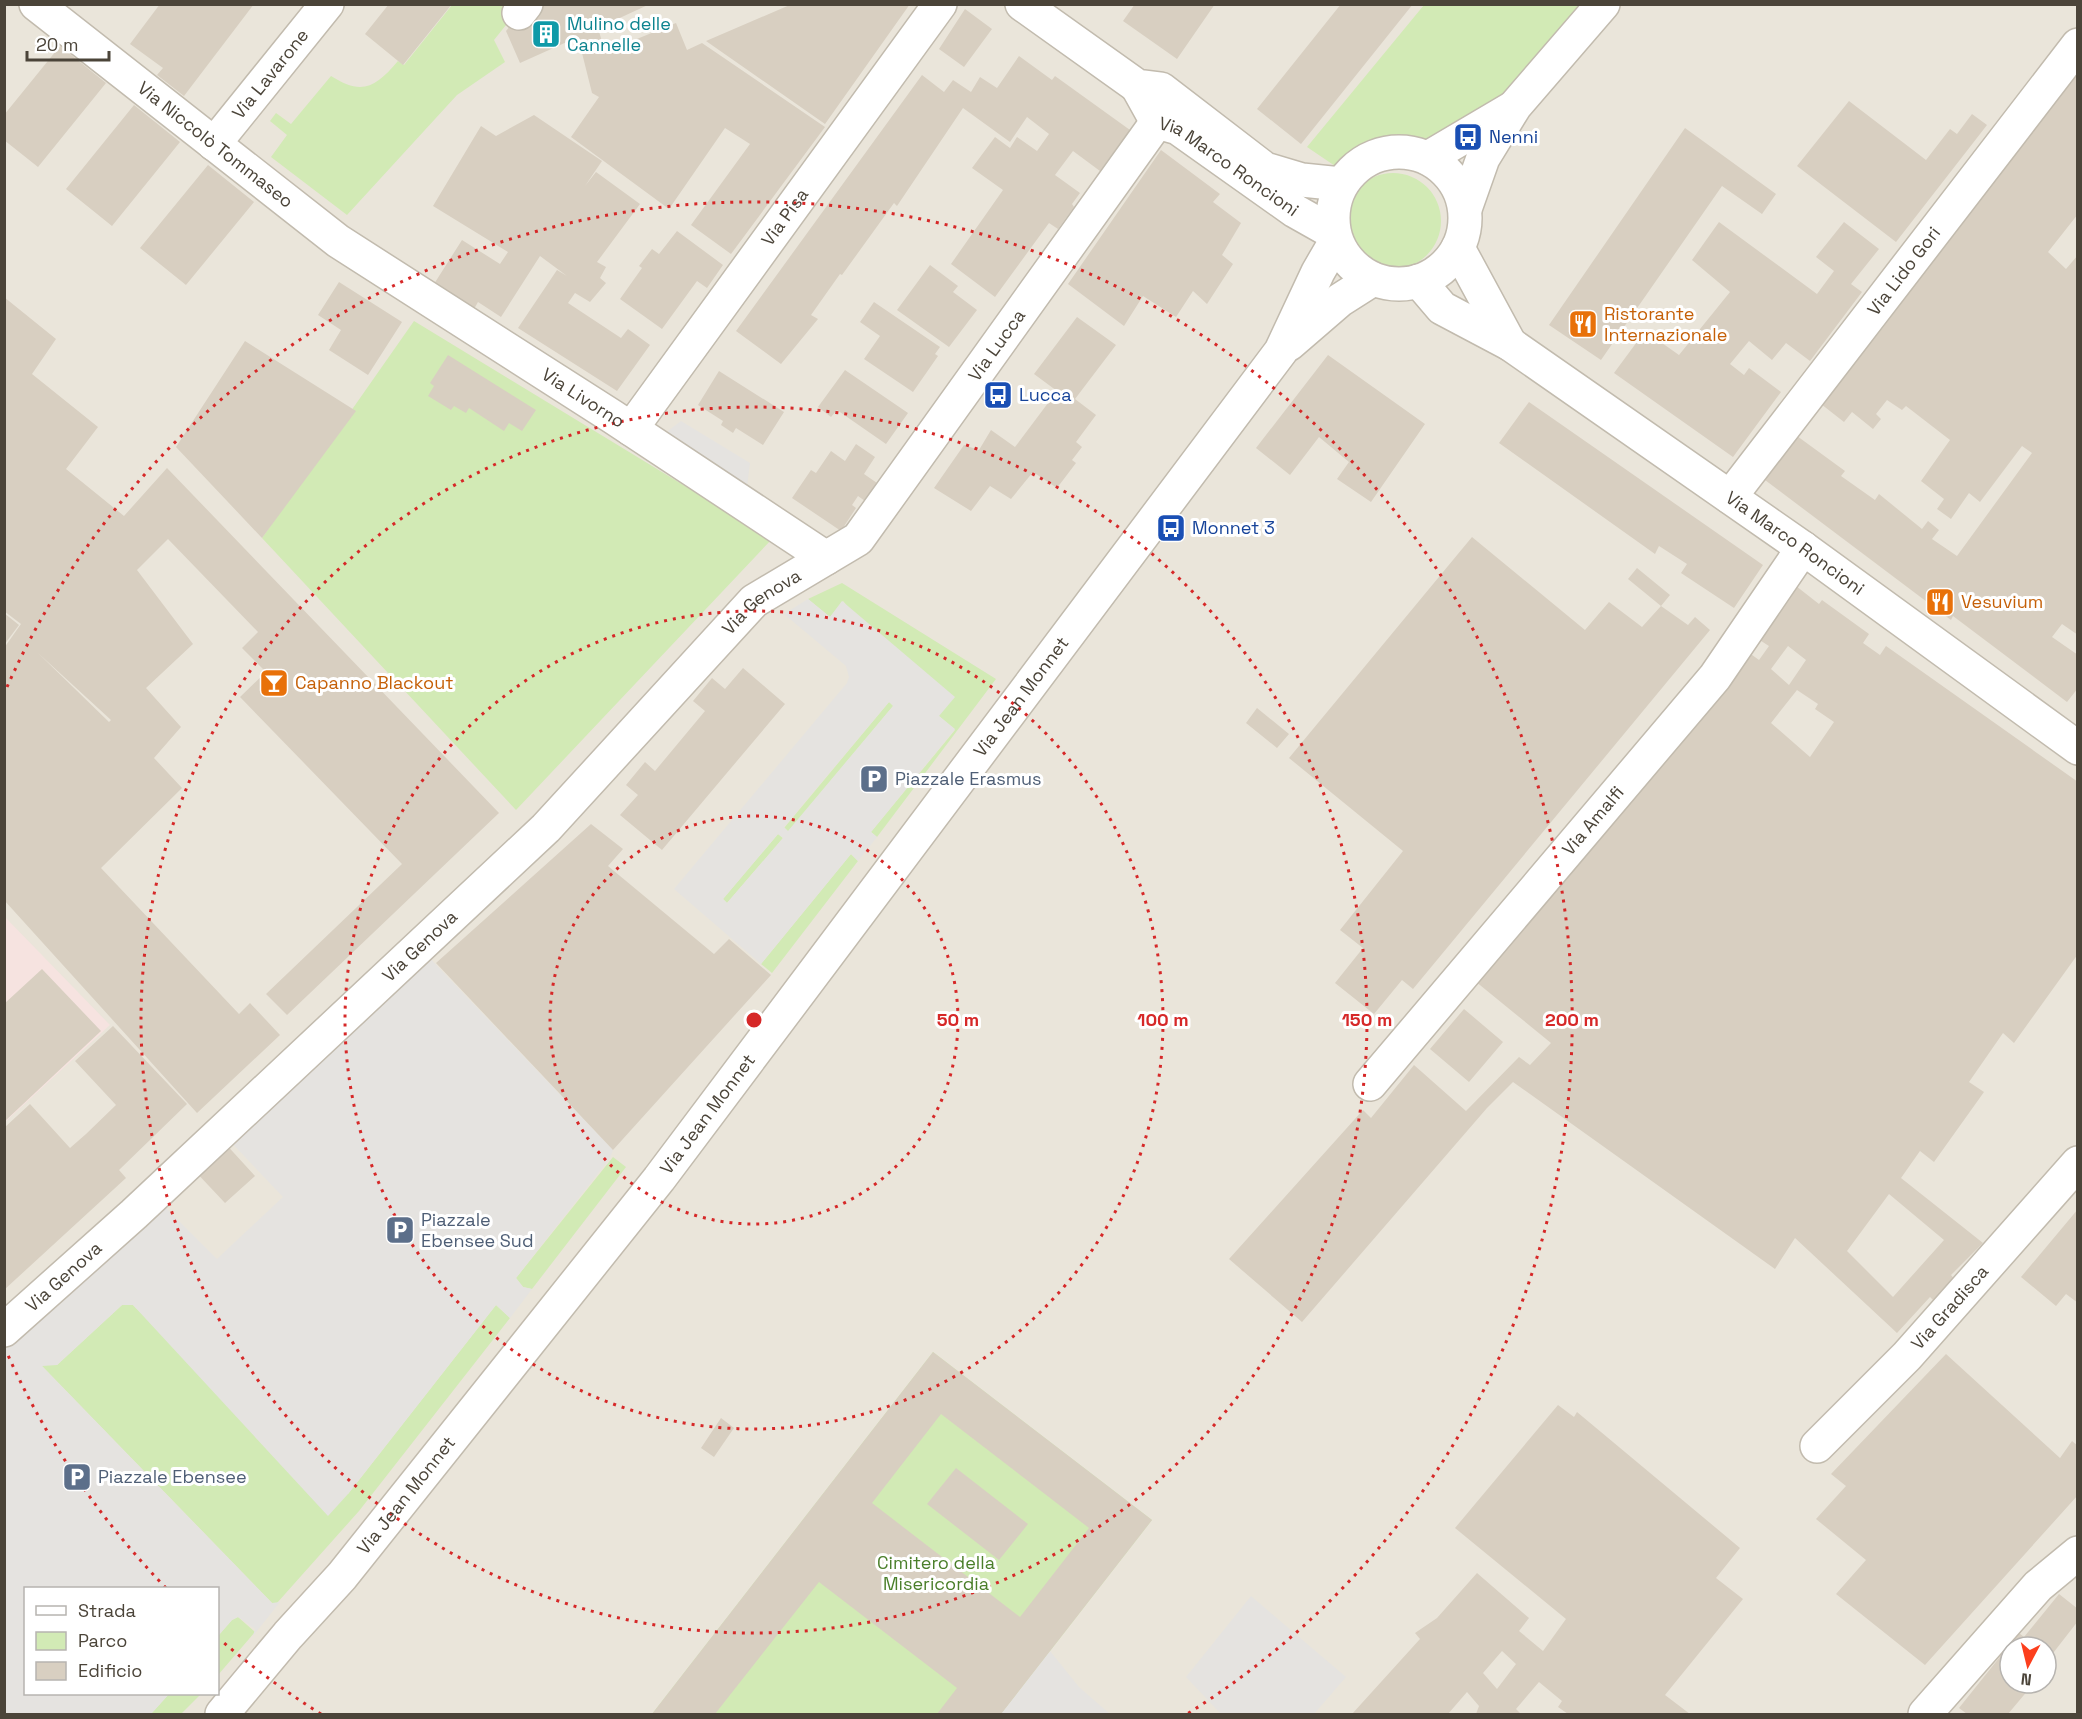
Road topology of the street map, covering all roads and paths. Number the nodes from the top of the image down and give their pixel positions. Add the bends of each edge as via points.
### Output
1 (36, 4) edge
2 (327, 4) edge
3 (940, 4) edge
4 (1022, 4) edge
5 (1603, 4) edge
6 (2078, 45) edge
7 (1137, 86) junction
8 (1515, 106) junction
9 (1157, 122) junction
10 (214, 144) junction
11 (1428, 158) junction
12 (1341, 184) junction
13 (1465, 209) junction
14 (1335, 237) junction
15 (338, 241) joint
16 (1458, 248) junction
17 (1373, 279) junction
18 (1419, 281) junction
19 (1510, 344) junction
20 (1281, 351) junction
21 (631, 429) junction
22 (1730, 497) junction
23 (1803, 548) junction
24 (826, 558) junction
25 (2073, 735) edge
26 (1370, 1084) dead end
27 (2078, 1162) edge
28 (4, 1330) edge
29 (1817, 1446) dead end
30 (2078, 1553) edge
31 (222, 1714) edge
32 (1925, 1714) edge

1 - 10 street, Via Niccolò Tommaseo
2 - 10 street, Via Lavarone
3 - 21 street, Via Pisa
4 - 7 street, Via Marco Roncioni
5 - 8 street
6 - 22 street, Via Lido Gori
7 - 9 street, Via Marco Roncioni
7 - 12 street, Via Marco Roncioni via 1161,89 1265,169 1302,180
8 - 11 street
8 - 13 street via 1483,158
9 - 14 street, Via Marco Roncioni via 1178,128
9 - 24 street, Via Lucca via 858,538
10 - 15 street, Via Niccolò Tommaseo
11 - 12 street via 1409,152 1389,152 1370,158
11 - 13 street via 1446,171 1458,188
12 - 14 street via 1332,216
13 - 16 street via 1465,229
14 - 17 street, Via Marco Roncioni via 1345,257
14 - 20 street, Via Jean Monnet
15 - 21 street, Via Livorno
16 - 18 street via 1435,274
16 - 19 street, Via Marco Roncioni
17 - 18 street, Via Marco Roncioni via 1404,284
17 - 20 street, Via Jean Monnet via 1340,300
18 - 19 street, Via Marco Roncioni via 1442,308
19 - 22 street, Via Marco Roncioni
20 - 31 street, Via Jean Monnet via 659,1179 395,1511
21 - 24 street, Via Livorno
22 - 23 street, Via Marco Roncioni
23 - 25 street, Via Marco Roncioni
23 - 26 street, Via Amalfi via 1715,677
24 - 28 street, Via Genova via 754,601 546,828 134,1214
27 - 29 street, Via Gradisca via 1907,1356
30 - 32 street via 2038,1586

